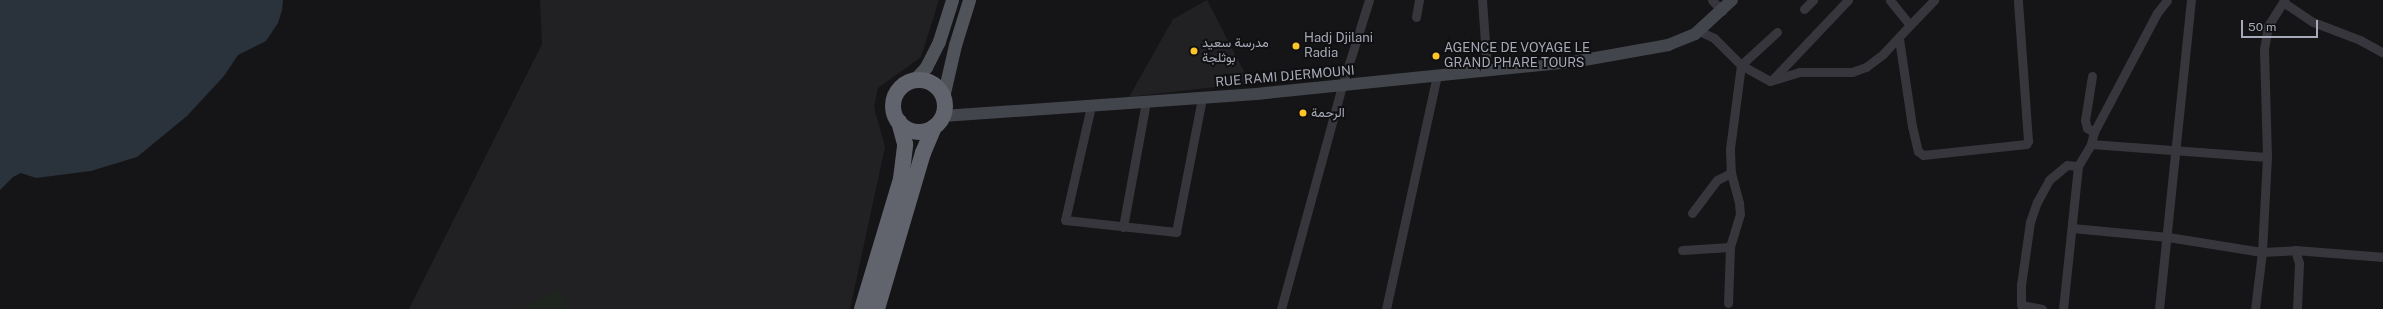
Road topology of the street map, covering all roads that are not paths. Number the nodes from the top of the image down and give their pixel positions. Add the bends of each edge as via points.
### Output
1 (952, 0) edge
2 (969, 0) edge
3 (1369, 0) edge
4 (1420, 0) edge
5 (1482, 0) edge
6 (1712, 0) edge
7 (1732, 0) edge
8 (1813, 0) edge
9 (1848, 0) edge
10 (1890, 0) edge
11 (1934, 0) edge
12 (2018, 0) edge
13 (2167, 0) edge
14 (2191, 0) edge
15 (2284, 1) edge
16 (1804, 9) dead end
17 (1722, 11) junction
18 (1416, 17) dead end
19 (1910, 25) junction
20 (1699, 31) junction
21 (1778, 32) dead end
22 (1899, 39) junction
23 (2383, 53) edge
24 (1741, 65) junction
25 (1487, 70) junction
26 (1437, 75) junction
27 (2092, 76) dead end
28 (914, 80) junction
29 (1770, 81) junction
30 (1342, 86) junction
31 (944, 98) junction
32 (1202, 98) junction
33 (1146, 102) junction
34 (1091, 106) junction
35 (938, 121) junction
36 (899, 122) junction
37 (2094, 132) junction
38 (2091, 144) junction
39 (2176, 149) junction
40 (2266, 157) junction
41 (2078, 166) junction
42 (1731, 173) junction
43 (1692, 213) dead end
44 (1123, 227) junction
45 (2072, 228) junction
46 (2168, 237) junction
47 (1730, 247) junction
48 (1682, 250) dead end
49 (2295, 250) junction
50 (2262, 252) junction
51 (2383, 257) edge
52 (1728, 303) dead end
53 (862, 309) edge
54 (877, 309) edge
55 (1281, 309) edge
56 (1386, 309) edge
57 (2042, 309) edge
58 (2063, 309) edge
59 (2159, 309) edge
60 (2255, 309) edge
61 (2297, 309) edge

1 - 28 main road via 939,41 926,67
2 - 31 main road via 955,45
3 - 30 street
4 - 18 street
5 - 25 street
6 - 17 street
7 - 17 main road, RUE RAMI DJERMOUNI
8 - 16 street
9 - 29 street
10 - 19 street
11 - 19 street
12 - 22 street via 2028,141 2026,144 1923,155 1918,150 1912,126
13 - 37 street via 2156,13
14 - 39 street
15 - 23 street via 2313,22 2360,40
15 - 40 street via 2268,26 2264,49
17 - 20 main road, RUE RAMI DJERMOUNI
19 - 22 street
20 - 24 street via 1714,38
20 - 25 main road, RUE RAMI DJERMOUNI via 1668,45 1572,62
21 - 24 street
22 - 29 street via 1866,67 1852,72 1798,72
24 - 29 street
24 - 42 street via 1730,149
25 - 26 main road, RUE RAMI DJERMOUNI
26 - 30 main road, RUE RAMI DJERMOUNI
26 - 56 street
27 - 37 street via 2084,120 2087,128
28 - 31 highway via 932,83
28 - 36 highway via 899,89 894,97 894,114
30 - 32 main road, RUE RAMI DJERMOUNI
30 - 55 street
31 - 35 highway
32 - 33 main road, RUE RAMI DJERMOUNI
32 - 44 street via 1176,232
33 - 34 main road, RUE RAMI DJERMOUNI
33 - 44 street
34 - 35 main road, RUE RAMI DJERMOUNI
34 - 44 street via 1065,220
35 - 36 highway via 920,132 904,127
35 - 54 highway via 923,153
36 - 53 highway via 905,144 901,179
37 - 38 street
38 - 39 street
38 - 41 street
39 - 40 street
39 - 46 street
40 - 50 street
41 - 45 street
41 - 57 street via 2068,165 2049,180 2036,202 2030,222 2021,285 2021,305
42 - 43 street via 1717,180
42 - 47 street via 1740,214
45 - 46 street
45 - 58 street
46 - 50 street
46 - 59 street
47 - 48 street
47 - 52 street
49 - 50 street
49 - 51 street
49 - 61 street via 2299,264
50 - 60 street

